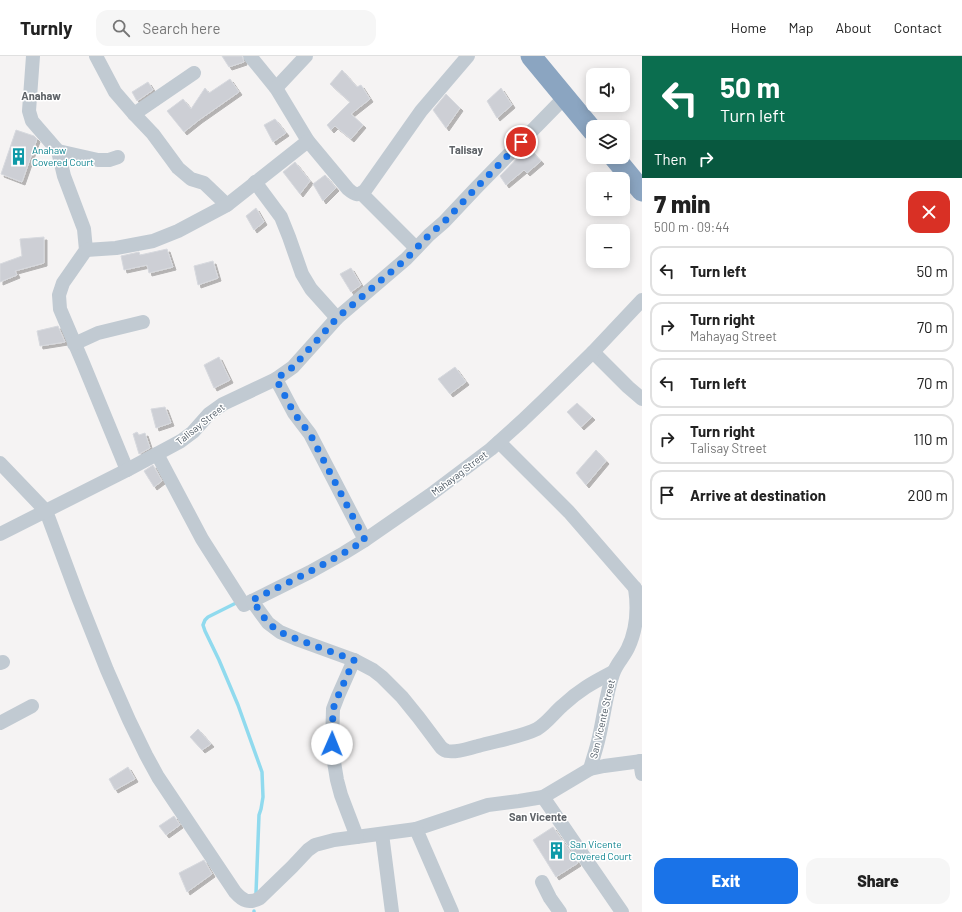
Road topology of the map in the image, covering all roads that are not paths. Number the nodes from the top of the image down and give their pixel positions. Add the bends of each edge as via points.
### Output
1 (33, 56) edge
2 (96, 56) edge
3 (250, 56) edge
4 (306, 56) edge
5 (468, 56) edge
6 (531, 56) edge
7 (194, 73) dead end
8 (276, 88) junction
9 (565, 97) junction
10 (134, 114) junction
11 (586, 122) edge
12 (308, 140) junction
13 (58, 151) junction
14 (118, 156) dead end
15 (620, 164) edge
16 (255, 182) junction
17 (642, 191) edge
18 (361, 194) junction
19 (227, 205) junction
20 (416, 248) junction
21 (86, 250) junction
22 (642, 300) edge
23 (337, 318) junction
24 (143, 322) dead end
25 (74, 344) junction
26 (593, 352) junction
27 (276, 379) junction
28 (642, 399) edge
29 (499, 442) junction
30 (157, 454) junction
31 (0, 463) edge
32 (127, 470) junction
33 (46, 511) junction
34 (0, 534) edge
35 (365, 540) junction
36 (639, 586) edge
37 (248, 603) junction
38 (354, 660) junction
39 (613, 672) junction
40 (32, 706) dead end
41 (0, 723) edge
42 (641, 766) edge
43 (590, 769) junction
44 (544, 797) junction
45 (416, 829) junction
46 (382, 834) junction
47 (357, 837) junction
48 (542, 882) dead end
49 (392, 912) edge
50 (452, 912) edge
51 (560, 912) edge
52 (622, 912) edge

1 - 13 street via 29,111 32,121
2 - 10 street via 116,92
3 - 8 street
4 - 8 street
5 - 18 street via 421,111
6 - 9 highway
7 - 10 street
8 - 12 street
9 - 11 highway
9 - 20 street, Talisay Street
10 - 19 street via 153,134 178,168 191,179 204,183
12 - 16 street
12 - 18 street via 348,189 355,194
13 - 14 street via 98,160
13 - 21 street via 64,176 84,229
15 - 17 highway
16 - 19 street
16 - 23 street via 280,217 302,274 311,289
18 - 20 street
19 - 21 street via 153,241 116,248
20 - 23 street, Talisay Street
21 - 25 street via 63,283 60,295 60,309
22 - 26 street, Mahayag Street
23 - 27 street, Talisay Street via 293,367
24 - 25 street via 98,333
25 - 32 street
26 - 28 street
26 - 29 street, Mahayag Street
27 - 30 street, Talisay Street via 223,404 209,414 193,432
27 - 35 street via 294,413 310,434
29 - 35 street, Mahayag Street
29 - 36 street
30 - 32 street, Talisay Street
30 - 37 street via 202,539
31 - 33 street
32 - 33 street, Talisay Street
33 - 34 street, Talisay Street
33 - 47 street via 107,670 146,755 240,898 254,901 260,898 315,845
35 - 37 street, Mahayag Street via 310,572
36 - 39 street, San Vicente Street via 633,635
37 - 38 street via 280,632
38 - 39 street via 382,677 402,697 443,750 448,751 526,734 537,729 578,692
38 - 47 street via 333,709 332,744 341,795
39 - 43 street, San Vicente Street
40 - 41 street
42 - 43 street via 609,765
43 - 44 street
44 - 45 street via 484,806
44 - 52 street
45 - 46 street
45 - 50 street
46 - 47 street
46 - 49 street
48 - 51 street

